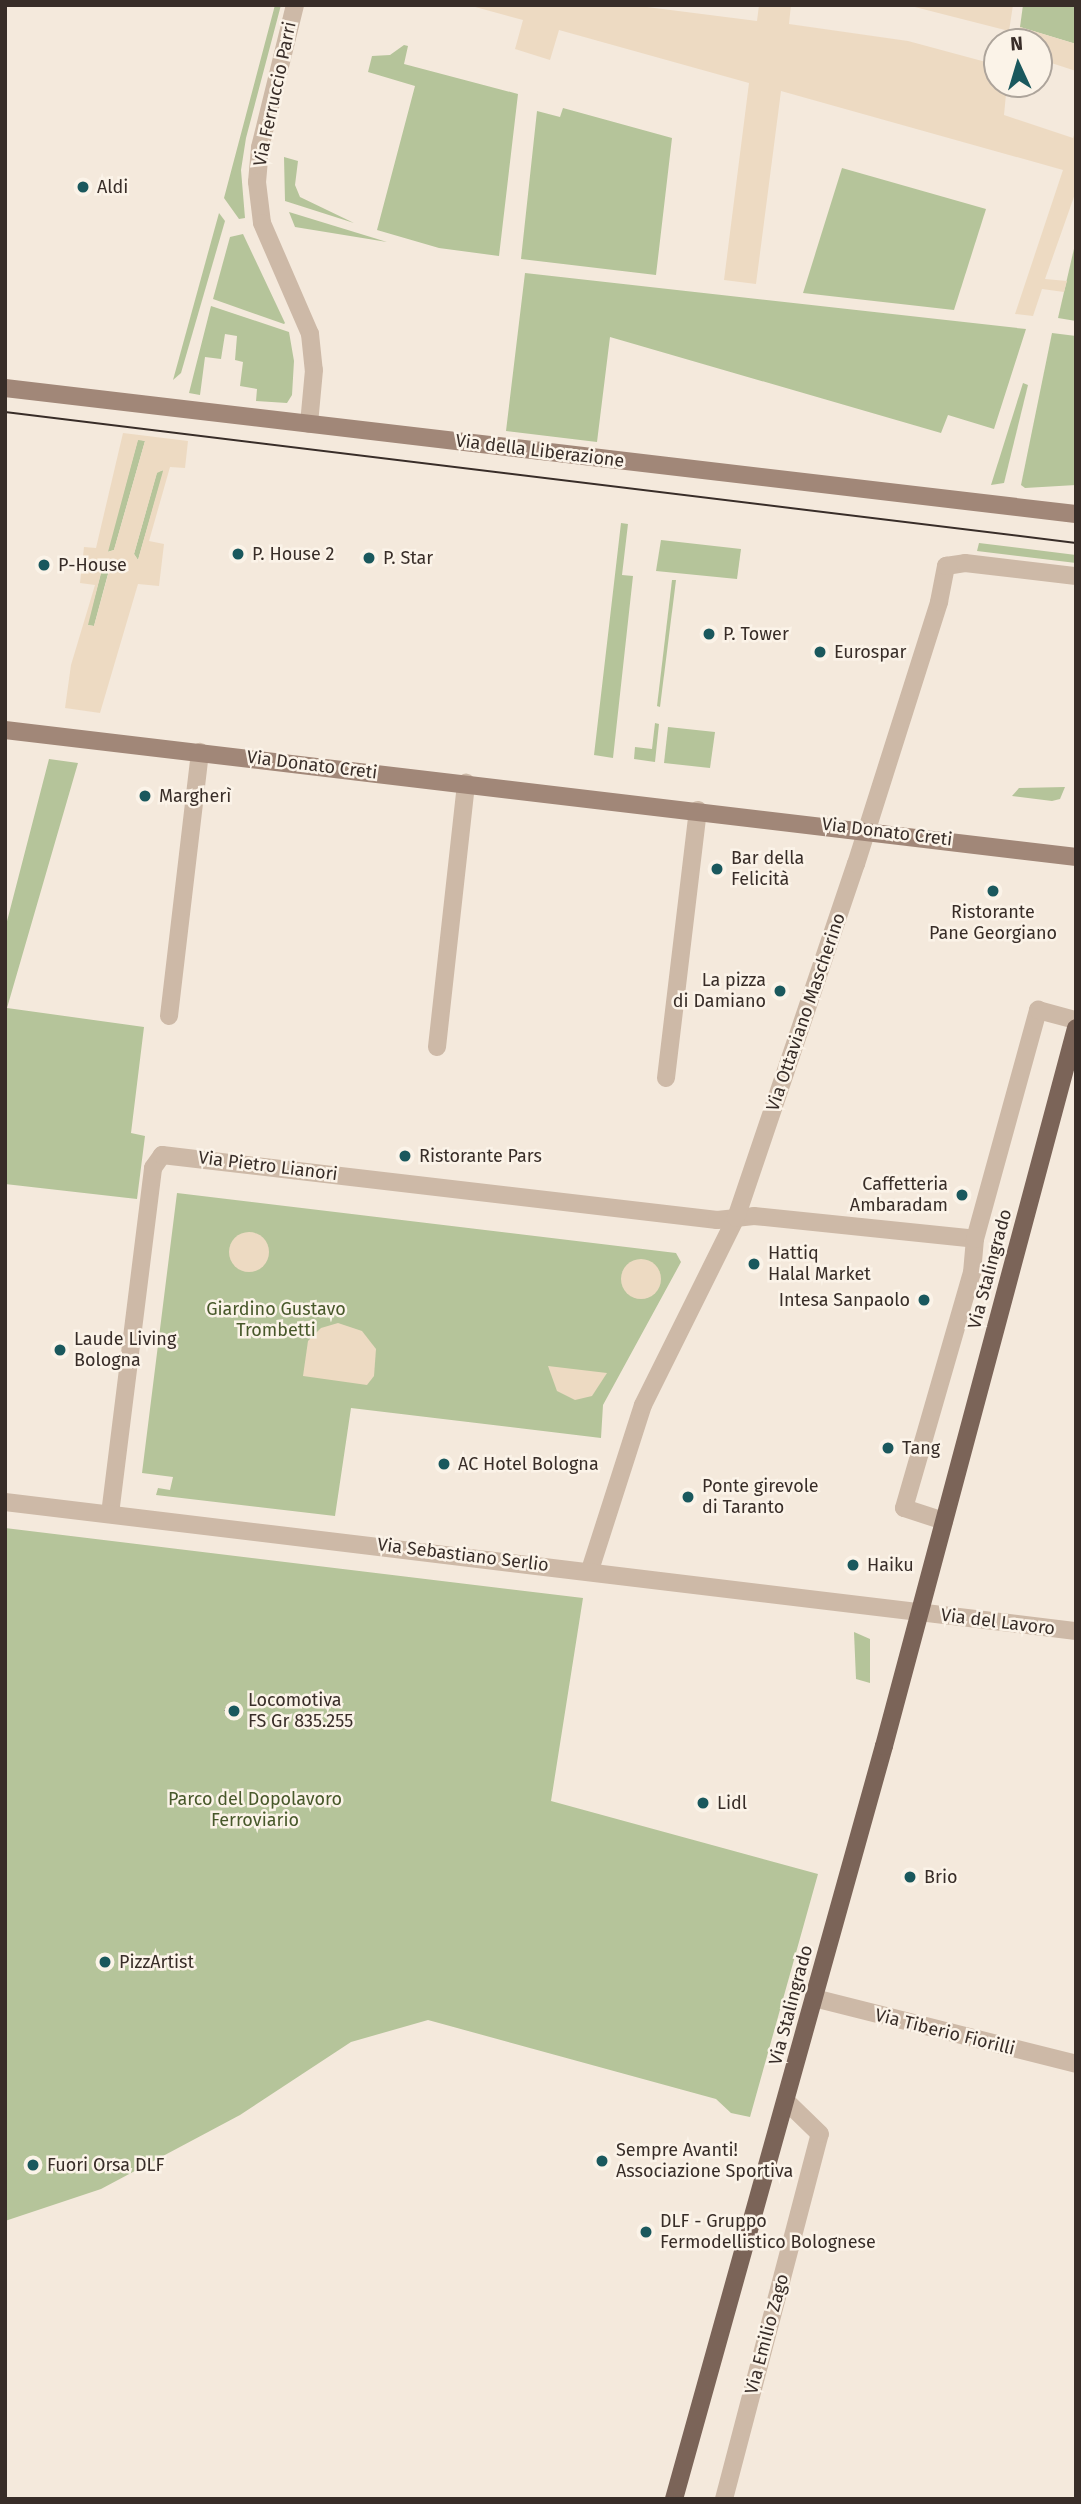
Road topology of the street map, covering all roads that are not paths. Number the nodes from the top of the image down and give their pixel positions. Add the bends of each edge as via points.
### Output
1 (295, 5) edge
2 (5, 388) edge
3 (309, 424) junction
4 (1076, 514) edge
5 (1076, 576) edge
6 (5, 730) edge
7 (200, 752) junction
8 (466, 783) junction
9 (698, 810) junction
10 (867, 830) junction
11 (1076, 857) edge
12 (169, 1016) dead end
13 (1076, 1020) edge
14 (1076, 1028) edge
15 (437, 1047) dead end
16 (666, 1078) dead end
17 (736, 1218) junction
18 (975, 1239) junction
19 (5, 1502) edge
20 (110, 1514) junction
21 (944, 1521) junction
22 (590, 1570) junction
23 (920, 1612) junction
24 (1076, 1632) edge
25 (814, 1998) junction
26 (1076, 2064) edge
27 (786, 2101) junction
28 (674, 2499) edge
29 (724, 2499) edge

1 - 3 street, Via Ferruccio Parri via 260,148 257,182 262,223 310,334 314,370
2 - 3 main road, Via della Liberazione
3 - 4 main road, Via della Liberazione
5 - 10 street, Via Ottaviano Mascherino via 947,563
6 - 7 main road, Via Donato Creti
7 - 8 main road, Via Donato Creti
7 - 12 street
8 - 9 main road, Via Donato Creti
8 - 15 street
9 - 10 main road, Via Donato Creti
9 - 16 street
10 - 11 main road, Via Donato Creti
10 - 17 street, Via Ottaviano Mascherino
13 - 18 street, Via Stalingrado via 1038,1010
14 - 21 main road, Via Stalingrado
17 - 18 street, Via Stalingrado
17 - 20 street, Via Pietro Lianori via 717,1220 162,1155 153,1168
17 - 22 street, Via Ottaviano Mascherino via 643,1405
18 - 21 street, Via Stalingrado via 972,1273 904,1508
19 - 20 street, Via Sebastiano Serlio
20 - 22 street, Via Sebastiano Serlio
21 - 23 main road, Via Stalingrado
22 - 23 street, Via Sebastiano Serlio
23 - 24 street, Via del Lavoro
23 - 25 main road, Via Stalingrado
25 - 26 street, Via Tiberio Fiorilli
25 - 27 main road, Via Stalingrado
27 - 28 main road, Via Stalingrado
27 - 29 street, Via Emilio Zago via 820,2134

